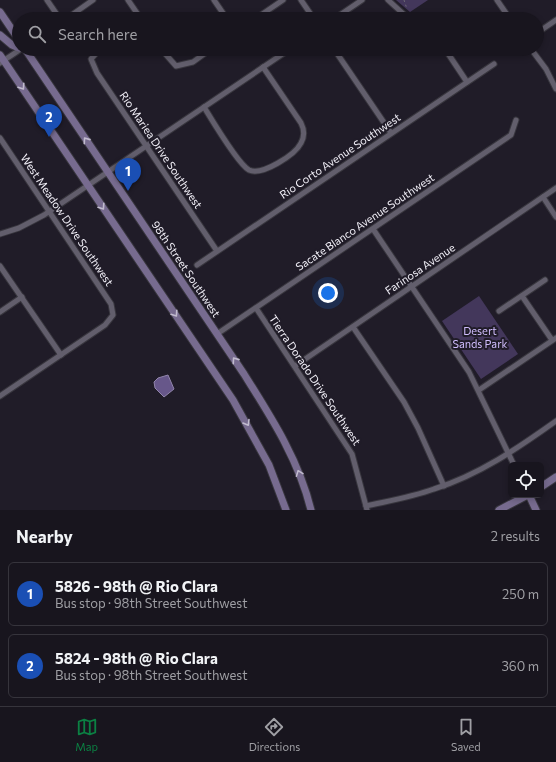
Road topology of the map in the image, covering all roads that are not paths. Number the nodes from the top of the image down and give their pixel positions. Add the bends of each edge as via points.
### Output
1 (47, 0) edge
2 (93, 0) edge
3 (128, 0) edge
4 (214, 0) edge
5 (283, 0) edge
6 (301, 0) edge
7 (362, 0) edge
8 (388, 0) edge
9 (497, 0) edge
10 (0, 12) edge
11 (55, 12) edge
12 (76, 12) edge
13 (136, 12) edge
14 (222, 12) edge
15 (266, 12) edge
16 (309, 12) edge
17 (344, 12) edge
18 (401, 12) edge
19 (505, 12) edge
20 (556, 20) edge
21 (544, 28) edge
22 (12, 30) edge
23 (0, 35) edge
24 (12, 45) edge
25 (12, 53) edge
26 (30, 56) edge
27 (94, 56) edge
28 (167, 56) edge
29 (201, 56) edge
30 (280, 56) edge
31 (339, 56) edge
32 (450, 56) edge
33 (536, 56) edge
34 (1, 60) edge
35 (494, 64) dead end
36 (263, 67) junction
37 (467, 82) junction
38 (556, 89) edge
39 (204, 107) junction
40 (516, 120) dead end
41 (391, 133) junction
42 (0, 138) edge
43 (146, 147) junction
44 (108, 172) junction
45 (88, 186) junction
46 (556, 188) edge
47 (543, 197) junction
48 (50, 212) junction
49 (556, 217) edge
50 (373, 229) junction
51 (0, 234) edge
52 (217, 251) junction
53 (197, 265) dead end
54 (0, 266) edge
55 (545, 280) dead end
56 (412, 287) junction
57 (522, 296) junction
58 (22, 297) junction
59 (256, 308) junction
60 (499, 311) dead end
61 (0, 312) edge
62 (353, 327) junction
63 (217, 334) junction
64 (554, 339) edge
65 (61, 355) junction
66 (295, 366) junction
67 (479, 390) junction
68 (0, 396) edge
69 (556, 421) edge
70 (508, 454) junction
71 (512, 462) edge
72 (556, 477) edge
73 (544, 485) edge
74 (444, 486) junction
75 (522, 498) edge
76 (530, 498) edge
77 (366, 508) edge
78 (286, 510) edge
79 (311, 510) edge
80 (500, 510) edge
81 (536, 510) edge

1 - 11 street
2 - 12 street
3 - 13 street
4 - 14 street
5 - 15 street
6 - 16 street
7 - 17 street
8 - 18 street
9 - 19 street
10 - 22 main road
20 - 21 street
23 - 24 main road
25 - 34 street
44 -> 26 main road, 98th Street Southwest
27 - 43 street, Rio Mariea Drive Southwest via 91,59 97,73
28 - 29 street via 176,66 192,62
30 - 36 street
31 - 41 street
32 - 37 street
33 - 38 street
34 -> 45 main road
35 - 37 street, Rio Corto Avenue Southwest
36 - 39 street
36 - 39 street via 303,128 304,138 301,144 282,159 264,171 248,169 241,163
37 - 41 street, Rio Corto Avenue Southwest
39 - 43 street
40 - 50 street, Sacate Blanco Avenue Southwest via 511,135
41 - 52 street, Rio Corto Avenue Southwest
42 - 48 street, West Meadow Drive Southwest
43 - 44 street
43 - 52 street, Rio Mariea Drive Southwest
44 - 45 street
44 - 63 main road, 98th Street Southwest
45 - 48 street
45 -> 78 main road via 240,412 270,465
46 - 47 street, Farinosa Avenue
47 - 49 street
47 - 56 street, Farinosa Avenue
48 - 51 street via 19,228
48 - 65 street, West Meadow Drive Southwest via 111,304 113,315 106,325
50 - 56 street
50 - 59 street, Sacate Blanco Avenue Southwest
52 - 53 street, Rio Corto Avenue Southwest
54 - 58 street
55 - 57 street
56 - 62 street, Farinosa Avenue
56 - 67 street
57 - 60 street
57 - 64 street
58 - 61 street
58 - 65 street
59 - 63 street, Sacate Blanco Avenue Southwest
59 - 66 street, Tierra Dorado Drive Southwest
62 - 66 street, Farinosa Avenue
62 - 74 street via 404,402
79 -> 63 main road, 98th Street Southwest via 295,463 278,429
64 - 67 street
65 - 68 street
66 - 77 street, Tierra Dorado Drive Southwest via 352,454
67 - 70 street
69 - 70 street
70 - 71 street
70 - 74 street
72 - 73 main road
74 - 77 street
75 - 80 main road
76 - 81 main road

